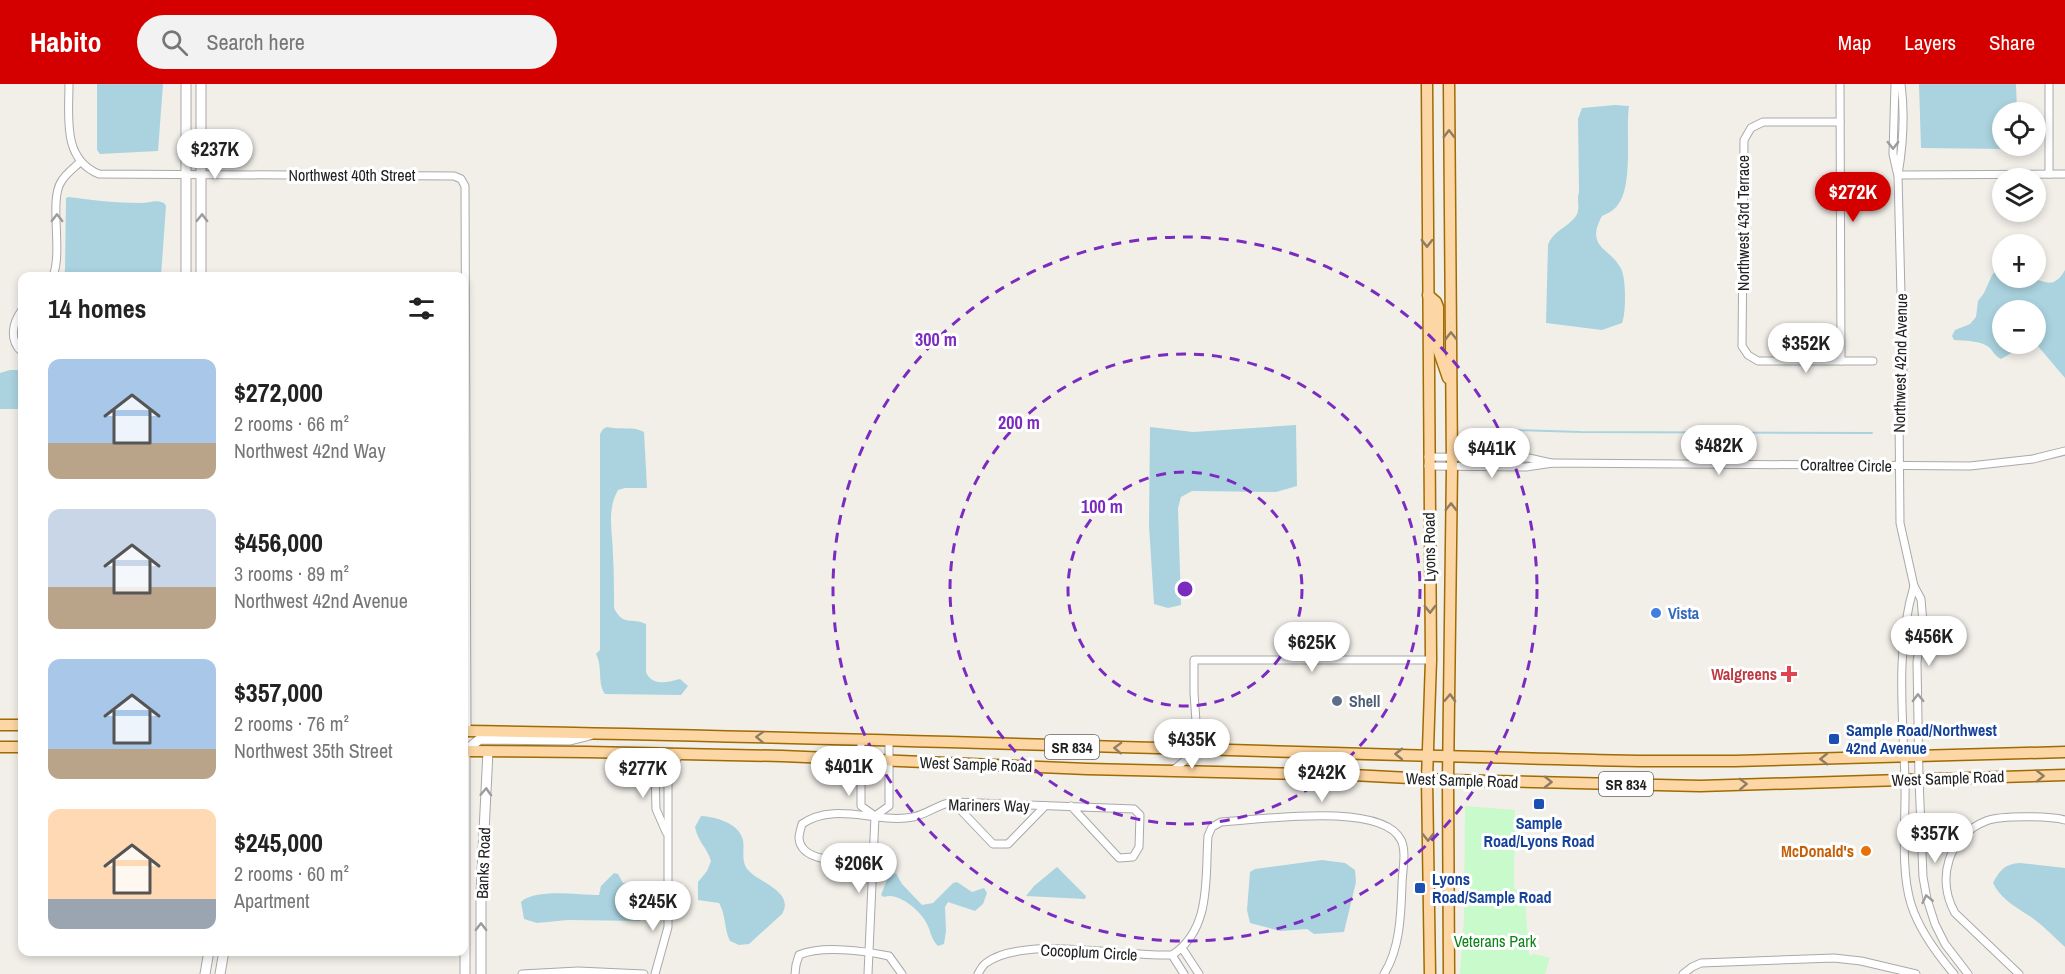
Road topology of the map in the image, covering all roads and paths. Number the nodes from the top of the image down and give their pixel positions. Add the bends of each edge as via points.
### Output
1 (69, 84) edge
2 (186, 84) edge
3 (201, 84) edge
4 (1426, 84) edge
5 (1449, 84) edge
6 (1840, 84) edge
7 (1895, 84) edge
8 (1901, 84) edge
9 (2049, 84) edge
10 (1840, 122) junction
11 (81, 162) junction
12 (186, 174) junction
13 (202, 174) junction
14 (2049, 174) junction
15 (2065, 174) edge
16 (1898, 175) junction
17 (54, 272) edge
18 (186, 272) edge
19 (201, 272) edge
20 (465, 272) edge
21 (1428, 295) junction
22 (18, 317) edge
23 (18, 347) edge
24 (1841, 361) junction
25 (1873, 361) dead end
26 (1451, 387) junction
27 (2065, 451) edge
28 (1428, 462) junction
29 (1452, 462) junction
30 (1899, 466) junction
31 (1914, 586) junction
32 (1431, 660) junction
33 (0, 725) edge
34 (18, 725) edge
35 (468, 732) edge
36 (598, 733) junction
37 (861, 740) junction
38 (889, 741) junction
39 (0, 747) edge
40 (18, 747) edge
41 (468, 748) edge
42 (1198, 750) junction
43 (468, 751) edge
44 (488, 751) junction
45 (2065, 752) edge
46 (638, 753) junction
47 (679, 754) junction
48 (1428, 754) junction
49 (1918, 756) junction
50 (1448, 757) junction
51 (1904, 757) junction
52 (861, 759) junction
53 (890, 760) junction
54 (1172, 771) junction
55 (2065, 775) edge
56 (1427, 778) junction
57 (1905, 779) junction
58 (1918, 779) junction
59 (1448, 780) junction
60 (953, 802) junction
61 (1045, 806) junction
62 (1071, 807) junction
63 (875, 816) junction
64 (2065, 820) edge
65 (667, 835) junction
66 (873, 861) junction
67 (1182, 948) junction
68 (869, 952) junction
69 (1172, 955) junction
70 (208, 956) edge
71 (223, 956) edge
72 (465, 956) edge
73 (204, 974) edge
74 (220, 974) edge
75 (465, 974) edge
76 (481, 974) edge
77 (522, 974) edge
78 (644, 974) edge
79 (655, 974) edge
80 (795, 974) edge
81 (868, 974) edge
82 (902, 974) edge
83 (978, 974) edge
84 (1184, 974) edge
85 (1199, 974) edge
86 (1384, 974) edge
87 (1430, 974) edge
88 (1449, 974) edge
89 (1683, 974) edge
90 (1916, 974) edge
91 (1954, 974) edge
92 (1968, 974) edge
93 (2019, 974) edge

1 - 11 street via 71,142
2 - 12 street
3 - 13 street
4 -> 21 main road, Lyons Road
26 -> 5 main road, Lyons Road
6 - 10 street
7 -> 16 street, Northwest 42nd Avenue via 1893,154
8 - 16 street, Northwest 42nd Avenue via 1902,155
9 - 14 street
10 - 24 street
10 - 24 street, Northwest 43rd Terrace via 1762,122 1751,128 1744,140 1743,346 1758,361
11 - 12 street, Northwest 40th Street via 99,174
17 -> 11 street via 58,188
12 - 13 street, Northwest 40th Street
12 - 18 street
19 -> 13 street
13 - 20 street, Northwest 40th Street via 454,176 465,186
14 - 15 street
14 - 16 street
16 - 30 street, Northwest 42nd Avenue via 1903,374
21 - 26 main road via 1438,308 1438,349
21 - 28 main road, Lyons Road
22 - 23 street via 13,334
24 - 25 street
26 - 29 main road, Lyons Road
27 - 30 street, Coraltree Circle via 2003,464
28 - 29 street, Coraltree Circle
28 -> 32 main road, Lyons Road
29 - 30 street, Coraltree Circle via 1529,458 1553,463
50 -> 29 main road, Lyons Road
30 - 31 street, Northwest 42nd Avenue via 1900,523
49 -> 31 street, Northwest 42nd Avenue via 1917,662 1923,623 1921,599
31 - 51 street, Northwest 42nd Avenue via 1901,662
32 - 42 street via 1194,660
32 - 48 main road, Lyons Road
33 - 34 main road
35 - 36 main road, West Sample Road / SR 834
37 -> 36 main road, West Sample Road / SR 834
36 - 41 street via 570,740 480,739
37 - 38 main road, West Sample Road / SR 834
37 - 52 street
42 -> 38 main road, West Sample Road / SR 834
38 - 53 street
39 - 40 main road
48 -> 42 main road, West Sample Road / SR 834
42 - 54 street
43 - 44 main road, West Sample Road / SR 834
44 - 46 main road, West Sample Road / SR 834
76 -> 44 street, Banks Road
45 - 49 main road, West Sample Road / SR 834
46 - 47 main road, West Sample Road / SR 834
46 - 65 street via 655,771 656,809
47 - 52 main road, West Sample Road / SR 834
47 - 65 street via 668,778
48 - 50 main road, West Sample Road / SR 834
48 - 56 main road, Lyons Road
49 - 51 main road, West Sample Road / SR 834
49 - 58 street, Northwest 42nd Avenue
51 -> 50 main road, West Sample Road / SR 834 via 1725,761
50 - 59 main road, Lyons Road
51 - 57 street, Northwest 42nd Avenue
52 - 53 main road, West Sample Road / SR 834
52 - 63 street via 861,807
53 - 54 main road, West Sample Road / SR 834
53 - 63 street via 889,807
54 - 56 main road, West Sample Road / SR 834
58 -> 55 main road, West Sample Road / SR 834
56 - 59 main road, West Sample Road / SR 834
56 -> 87 main road, Lyons Road
57 - 58 main road, West Sample Road / SR 834
59 -> 57 main road, West Sample Road / SR 834 via 1700,786
57 - 91 street, Northwest 42nd Avenue via 1906,877 1911,904 1922,930
92 -> 58 street, Northwest 42nd Avenue via 1945,944 1927,899
59 - 88 main road, Lyons Road
60 - 61 street, Mariners Way
60 - 61 street via 993,844 1008,844
60 - 63 street, Mariners Way via 942,803 912,818
61 - 62 street, Mariners Way
62 - 62 street, Mariners Way via 1119,858 1133,857 1139,847 1140,814 1134,809
63 - 66 street
63 - 66 street, Mariners Way via 823,813 802,824 799,837 803,849 815,858
64 - 93 street via 1987,820 1961,838 1950,852 1945,885 1948,901
65 - 79 street via 668,927
66 - 68 street
67 - 69 street
67 - 85 street
67 - 86 street via 1204,908 1208,836 1212,827 1221,822 1342,814 1383,823 1394,829 1402,842 1401,909 1392,962
68 - 80 street via 810,950 799,955
68 - 81 street
68 - 82 street via 890,956
69 - 83 street, Cocoplum Circle via 1023,950 997,957 984,964
69 - 84 street
70 - 73 street
71 - 74 street
72 - 75 street, Banks Road
77 - 78 street
89 - 90 street via 1701,963 1834,958

